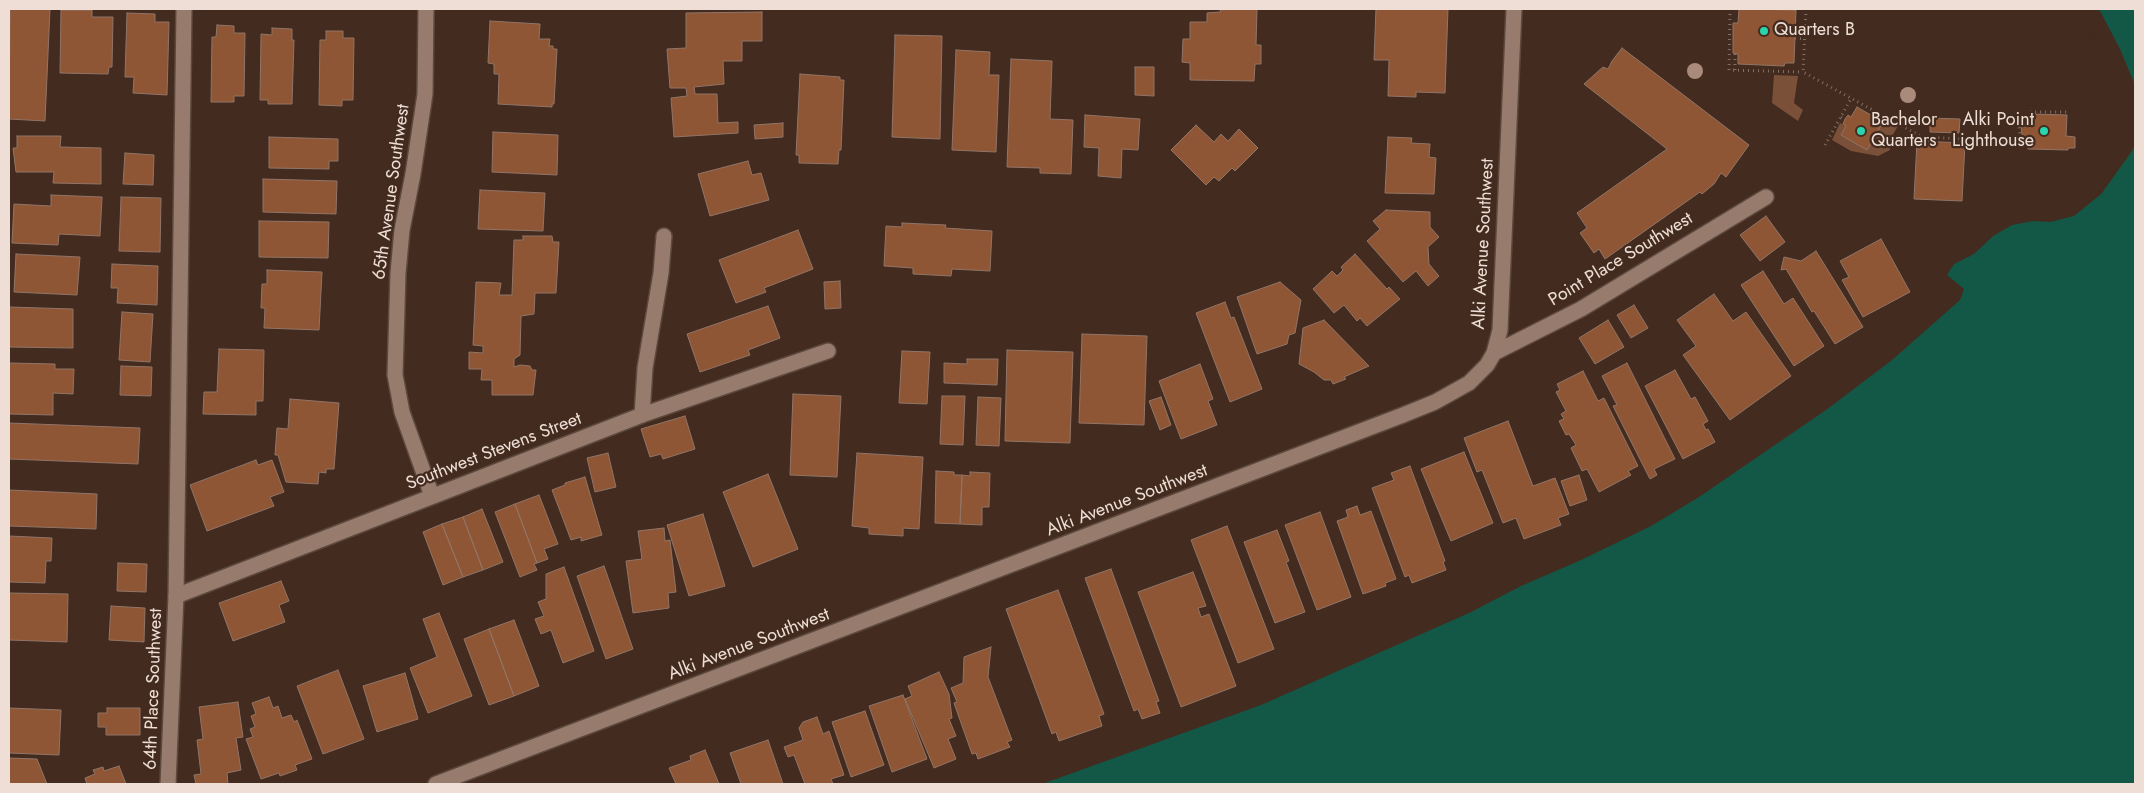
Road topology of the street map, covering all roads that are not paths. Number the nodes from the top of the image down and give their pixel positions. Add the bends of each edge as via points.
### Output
1 (184, 9) edge
2 (426, 9) edge
3 (1514, 9) edge
4 (1766, 197) dead end
5 (664, 236) dead end
6 (828, 352) dead end
7 (1494, 353) junction
8 (642, 415) junction
9 (432, 496) junction
10 (176, 596) junction
11 (168, 784) edge
12 (436, 784) edge

1 - 10 street, 64th Place Southwest
2 - 9 street, 65th Avenue Southwest via 425,94 402,230 395,374 402,412
3 - 7 street, Alki Avenue Southwest via 1501,313
4 - 7 street, Point Place Southwest via 1581,309
5 - 8 street via 661,273 644,368
6 - 8 street, Southwest Stevens Street
7 - 12 street, Alki Avenue Southwest via 1469,383 1435,402
8 - 9 street, Southwest Stevens Street
9 - 10 street, Southwest Stevens Street
10 - 11 street, 64th Place Southwest

